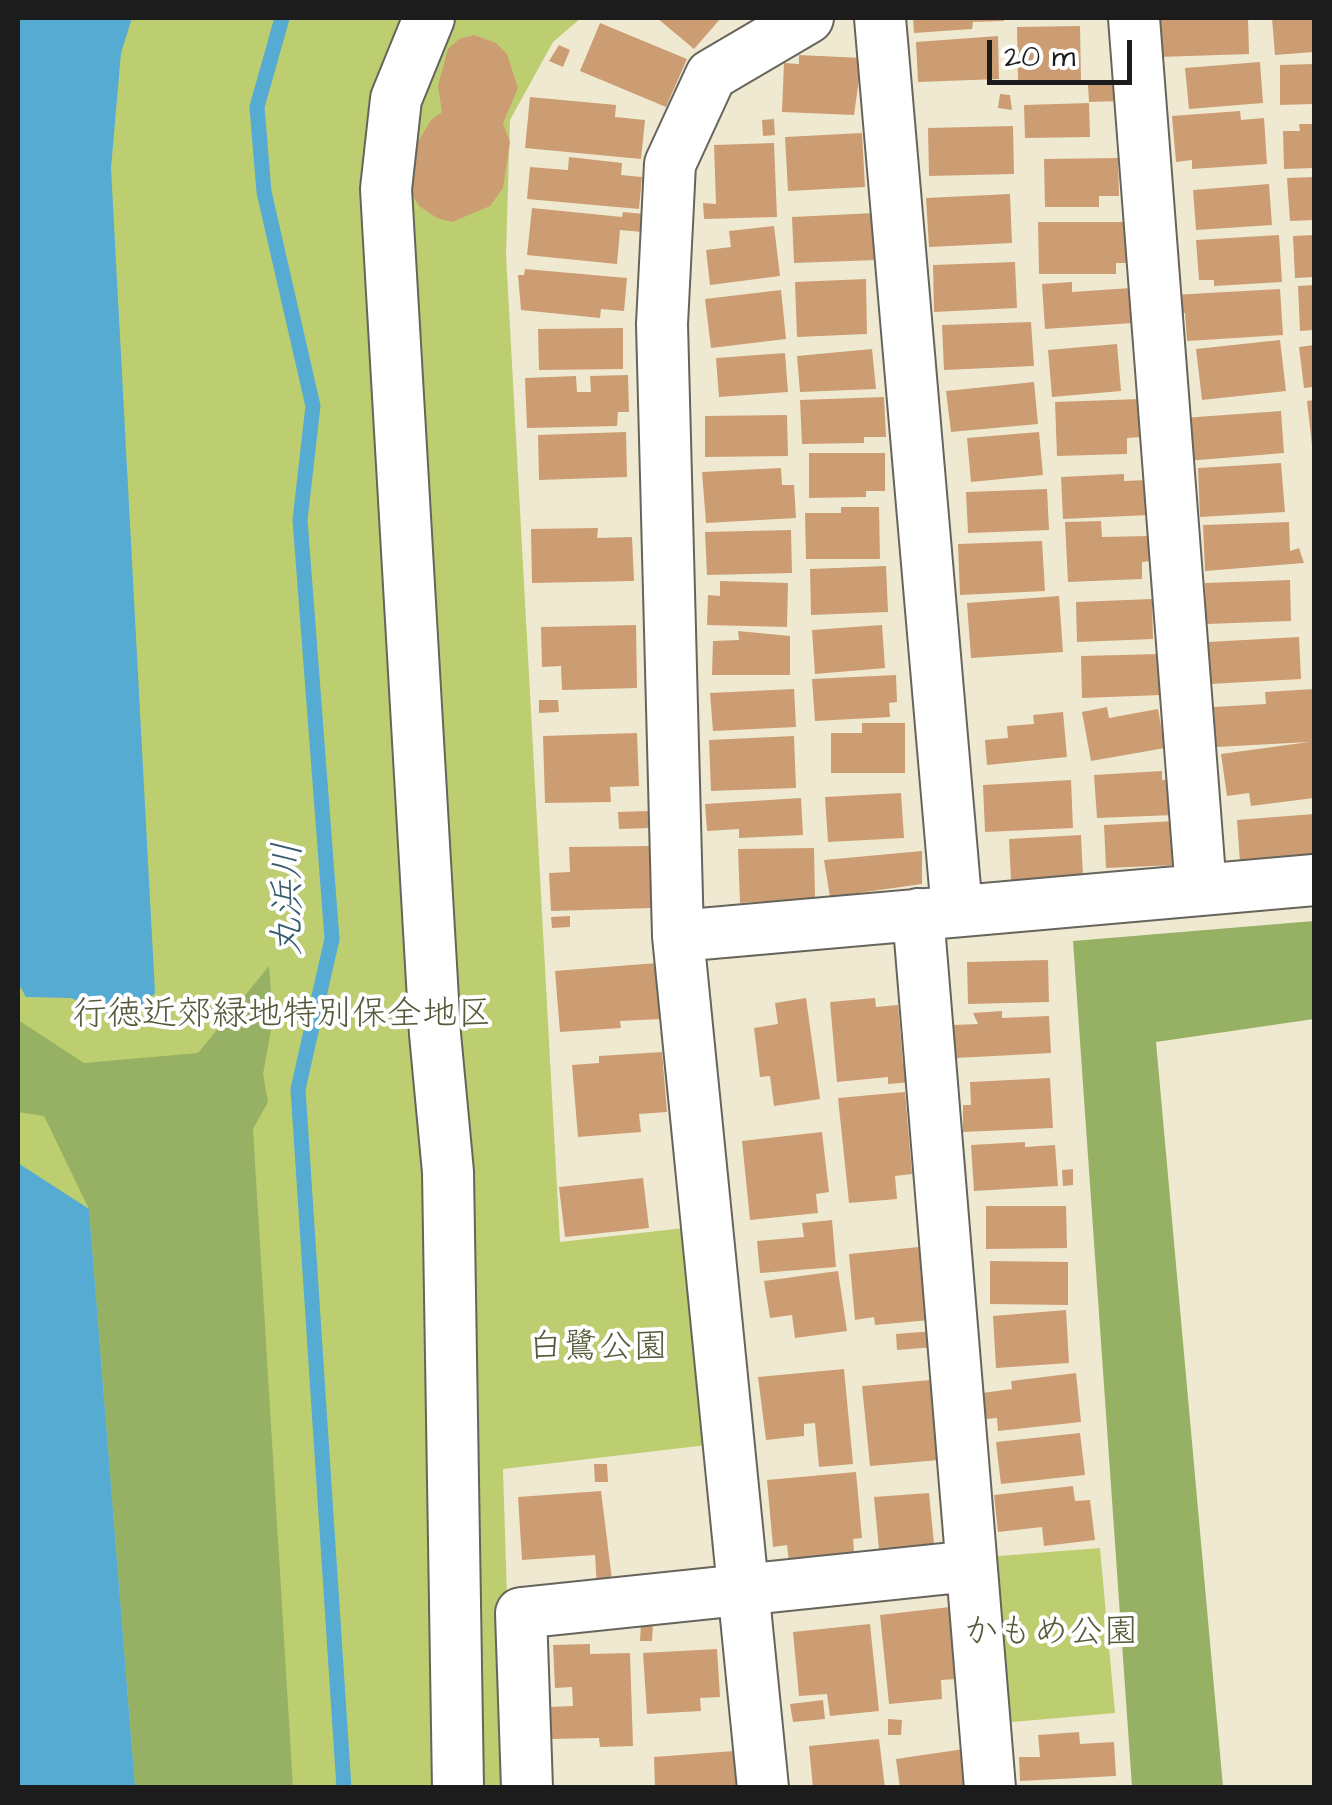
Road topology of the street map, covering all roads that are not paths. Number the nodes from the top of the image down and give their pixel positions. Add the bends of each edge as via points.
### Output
1 (429, 18) edge
2 (808, 18) edge
3 (880, 18) edge
4 (1134, 18) edge
5 (1314, 880) edge
6 (1201, 890) junction
7 (938, 912) junction
8 (678, 936) junction
9 (971, 1566) junction
10 (742, 1590) junction
11 (458, 1788) edge
12 (527, 1788) edge
13 (763, 1788) edge
14 (990, 1788) edge

1 - 11 street via 396,99 386,189 448,1172
2 - 8 street via 710,75 670,164 662,324
3 - 7 street
4 - 6 street
5 - 6 street
6 - 7 street
7 - 8 street
7 - 9 street
8 - 10 street
9 - 10 street
9 - 14 street
10 - 12 street via 522,1613
10 - 13 street

